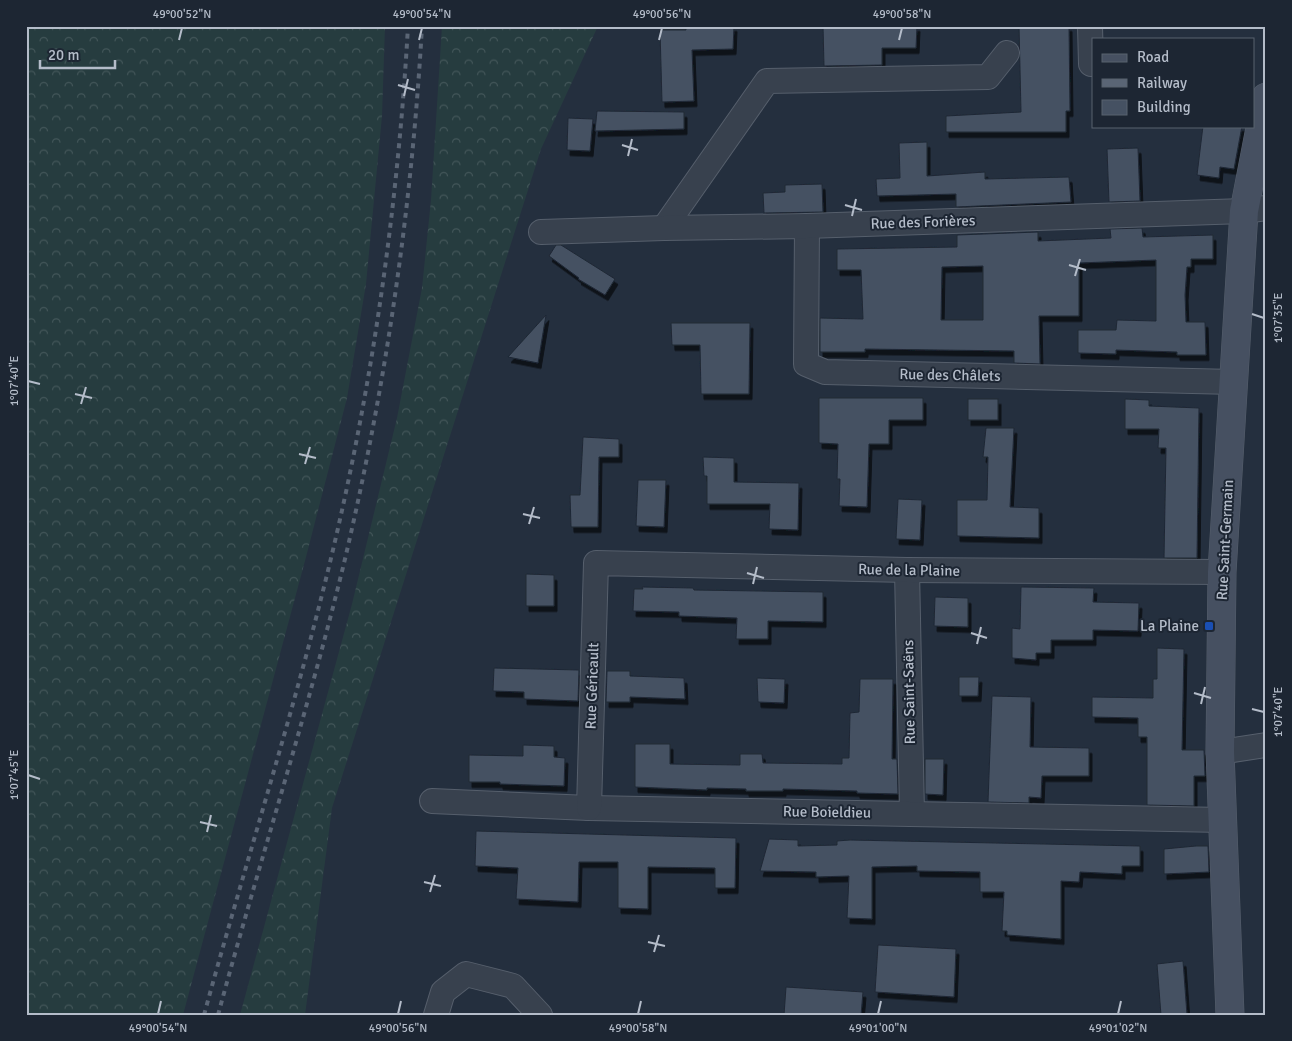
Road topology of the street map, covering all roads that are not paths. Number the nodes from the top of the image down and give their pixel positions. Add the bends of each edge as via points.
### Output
1 (1090, 26) edge
2 (1006, 53) dead end
3 (1092, 64) edge
4 (1266, 97) edge
5 (1255, 210) edge
6 (807, 226) junction
7 (664, 228) junction
8 (541, 232) dead end
9 (1234, 382) junction
10 (596, 564) joint
11 (907, 570) junction
12 (1222, 572) junction
13 (1266, 745) edge
14 (1220, 752) junction
15 (432, 801) dead end
16 (589, 808) junction
17 (912, 814) junction
18 (1223, 820) junction
19 (436, 1015) edge
20 (540, 1015) edge
21 (1230, 1015) edge

1 - 3 street
2 - 7 street via 988,77 767,81
4 - 5 street, Rue Saint-Germain
5 - 6 street, Rue des Forières
5 - 9 street, Rue Saint-Germain
6 - 7 street, Rue des Forières
6 - 9 street, Rue des Châlets via 806,364 825,372
7 - 8 street, Rue des Forières
9 - 12 street, Rue Saint-Germain
10 - 11 street, Rue de la Plaine
10 - 16 street, Rue Géricault
11 - 12 street, Rue de la Plaine
11 - 17 street, Rue Saint-Saëns
12 - 14 street, Rue Saint-Germain
13 - 14 street
14 - 18 street, Rue Saint-Germain
15 - 16 street, Rue Boieldieu
16 - 17 street, Rue Boieldieu
17 - 18 street, Rue Boieldieu
18 - 21 street, Rue Saint-Germain
19 - 20 street via 443,992 466,974 513,986

